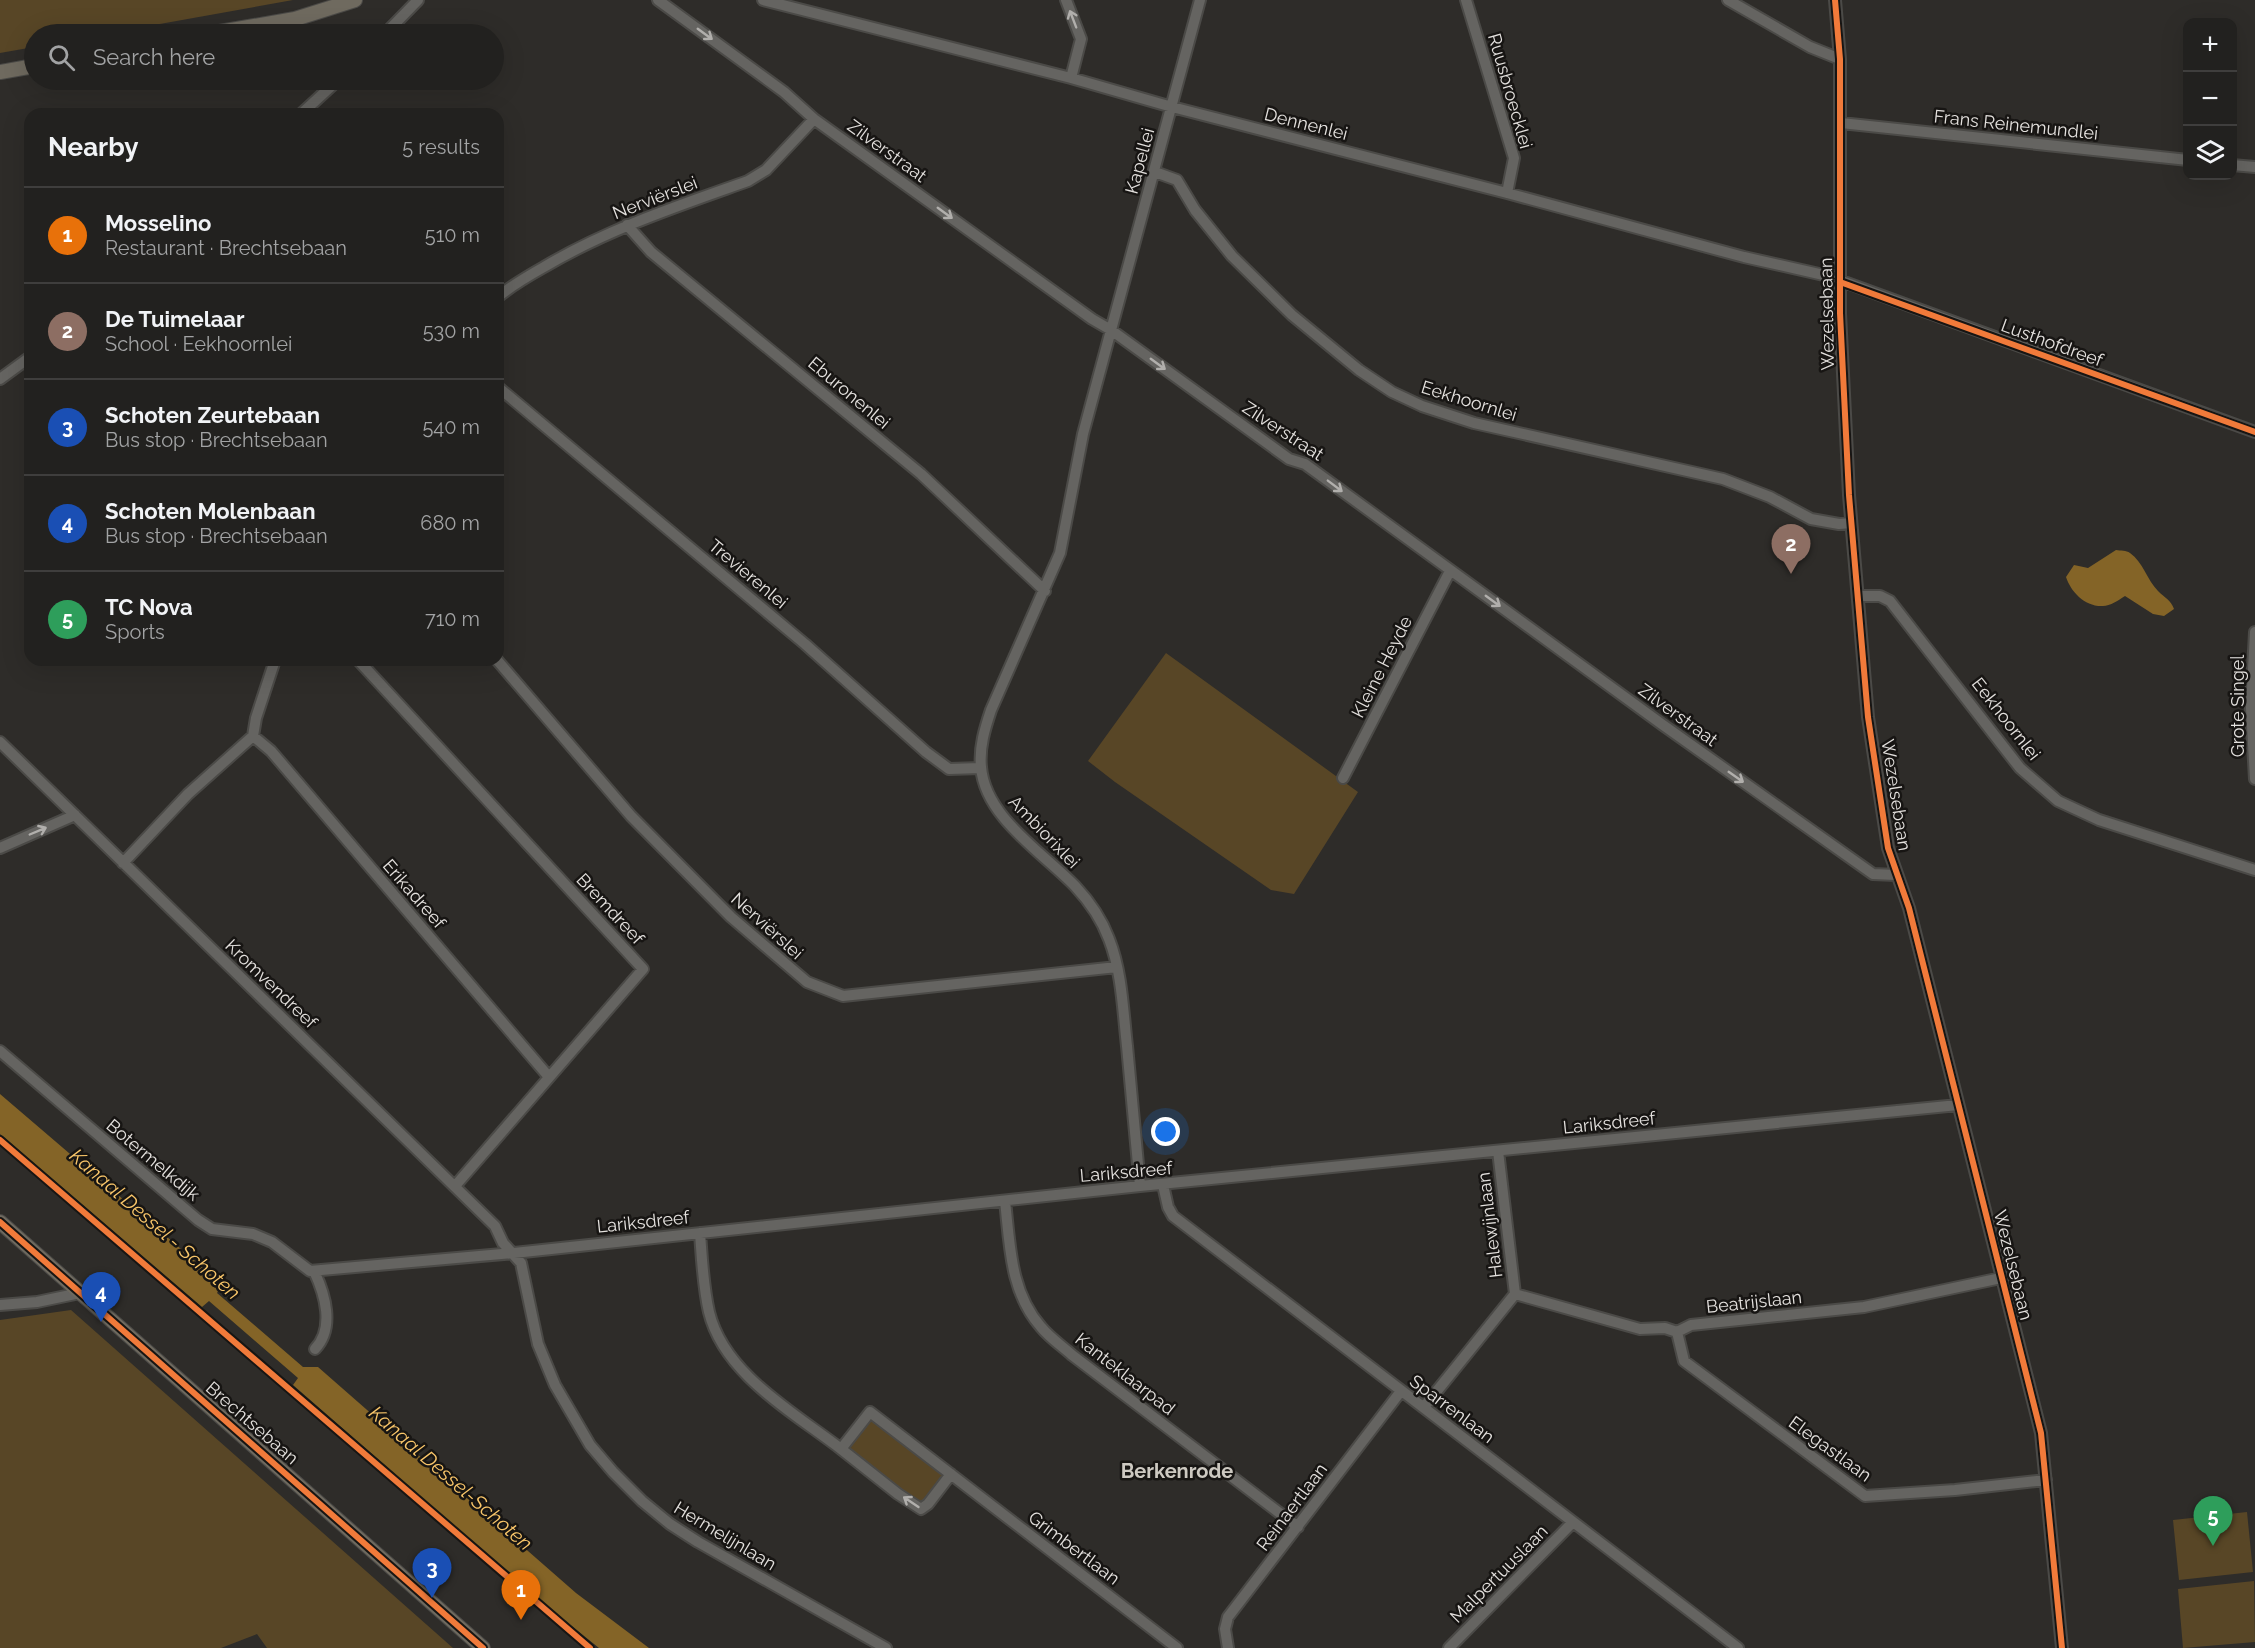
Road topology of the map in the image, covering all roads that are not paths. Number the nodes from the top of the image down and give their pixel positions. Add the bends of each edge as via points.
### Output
1 (355, 0) edge
2 (418, 0) edge
3 (658, 0) edge
4 (763, 0) edge
5 (1066, 0) edge
6 (1200, 0) edge
7 (1466, 0) edge
8 (1728, 0) edge
9 (1835, 0) edge
10 (266, 24) edge
11 (396, 24) edge
12 (1840, 59) junction
13 (24, 68) edge
14 (0, 72) edge
15 (1071, 78) junction
16 (327, 90) edge
17 (1172, 107) junction
18 (308, 108) edge
19 (814, 118) junction
20 (1840, 123) junction
21 (2183, 160) edge
22 (2237, 165) edge
23 (2255, 167) edge
24 (1155, 172) junction
25 (1507, 193) junction
26 (627, 225) junction
27 (1840, 282) junction
28 (504, 292) edge
29 (1111, 330) junction
30 (24, 361) edge
31 (0, 379) edge
32 (504, 392) edge
33 (2255, 432) edge
34 (1851, 523) junction
35 (1450, 571) junction
36 (1045, 591) junction
37 (1858, 596) junction
38 (2255, 632) edge
39 (273, 666) edge
40 (364, 666) edge
41 (502, 666) edge
42 (253, 736) junction
43 (0, 742) edge
44 (981, 768) junction
45 (1343, 778) dead end
46 (2255, 779) edge
47 (75, 815) junction
48 (0, 848) edge
49 (123, 863) junction
50 (2255, 870) edge
51 (1896, 875) junction
52 (1117, 967) junction
53 (0, 1051) edge
54 (549, 1077) junction
55 (1958, 1105) junction
56 (1498, 1151) junction
57 (1163, 1185) junction
58 (455, 1186) junction
59 (1140, 1186) junction
60 (1005, 1201) junction
61 (0, 1222) edge
62 (700, 1233) junction
63 (514, 1253) junction
64 (314, 1271) junction
65 (2001, 1278) junction
66 (80, 1293) junction
67 (1515, 1294) junction
68 (0, 1305) edge
69 (1677, 1332) junction
70 (315, 1349) dead end
71 (1401, 1391) junction
72 (1424, 1407) junction
73 (841, 1449) junction
74 (951, 1474) junction
75 (2046, 1480) junction
76 (1572, 1523) junction
77 (1298, 1527) junction
78 (483, 1648) edge
79 (886, 1648) edge
80 (1177, 1648) edge
81 (1228, 1648) edge
82 (1449, 1648) edge
83 (1738, 1648) edge
84 (2062, 1648) edge

1 - 10 main road
2 - 11 street
3 -> 19 street, Zilverstraat
4 - 15 street, Dennenlei
15 -> 5 street via 1081,39
6 - 17 street, Kapellei
7 - 25 street, Ruusbroecklei via 1514,158
8 - 12 street via 1810,47
9 - 12 street, Wezelsebaan
12 - 20 street, Wezelsebaan
13 - 14 main road
15 - 17 street, Dennenlei
16 - 18 street
17 - 24 street, Kapellei
17 - 25 street, Dennenlei
19 - 26 street, Nerviërslei via 757,176
19 -> 29 street, Zilverstraat
20 - 21 street, Frans Reinemundlei
20 - 27 street, Wezelsebaan
22 - 23 street
24 - 29 street, Kapellei
24 - 34 street, Eekhoornlei via 1177,180 1232,256 1292,315 1392,392 1474,423 1723,479 1770,497 1811,519
25 - 27 street, Dennenlei
26 - 28 street, Nerviërslei via 577,247
26 - 36 street, Eburonenlei via 651,252 921,474
27 - 33 street, Lusthofdreef
27 - 34 street, Wezelsebaan
29 -> 35 street, Zilverstraat via 1289,459 1305,464
29 - 36 street, Ambiorixlei via 1083,435 1060,553
30 - 31 street
32 - 44 street, Trevierenlei via 787,629 926,752 949,769
34 - 37 street, Wezelsebaan
35 - 45 street, Kleine Heyde
35 -> 51 street, Zilverstraat via 1874,874
36 - 44 street, Ambiorixlei via 991,710
37 - 50 street, Eekhoornlei via 1880,596 1890,601 2020,768 2058,801 2099,820
37 - 51 street, Wezelsebaan via 1869,717 1888,848
38 - 46 street, Grote Singel via 2251,708
39 - 42 street
40 - 54 street, Bremdreef via 643,969
41 - 52 street, Nerviërslei via 631,816 731,917 807,982 843,996
42 - 49 street via 188,794
42 - 54 street, Erikadreef via 271,751
43 - 47 street, Kromvendreef
44 - 52 street, Ambiorixlei via 1001,816 1076,887 1097,914
48 -> 47 street
47 - 49 street, Kromvendreef
49 - 58 street, Kromvendreef
51 - 55 street, Wezelsebaan via 1909,908
52 - 59 street, Ambiorixlei
53 - 64 street, Botermelkdijk via 198,1220 212,1229 253,1234 272,1242
54 - 58 street, Bremdreef
55 - 56 street, Lariksdreef
55 - 65 street, Wezelsebaan
56 - 57 street, Lariksdreef
56 - 67 street, Halewijnlaan
57 - 59 street, Lariksdreef
57 - 71 street, Sparrenlaan via 1173,1216
58 - 63 street, Kromvendreef via 495,1226
59 - 60 street, Lariksdreef
60 - 62 street, Lariksdreef
60 - 77 street, Kanteklaarpad via 1013,1271 1027,1306 1041,1327 1072,1355
61 - 66 main road, Brechtsebaan
62 - 63 street, Lariksdreef
62 - 73 street via 709,1313 725,1350 756,1385
63 - 64 street, Lariksdreef
63 - 79 street, Hermelijnlaan via 521,1263 538,1344 555,1385 590,1444 613,1472 670,1524
64 - 70 street via 323,1291 327,1317 322,1342
65 - 69 street, Beatrijslaan via 1864,1306 1691,1325
65 - 75 street, Wezelsebaan via 2041,1433
66 - 68 street
66 - 78 main road, Brechtsebaan
67 - 69 street, Beatrijslaan via 1640,1329 1665,1328
67 - 72 street, Halewijnlaan
69 - 75 street, Elegastlaan via 1683,1361 1865,1496
71 - 72 street, Sparrenlaan
71 - 77 street, Reinaertlaan
72 - 76 street, Sparrenlaan
74 -> 73 street via 921,1509
73 - 74 street, Grimbertlaan via 870,1412
74 - 80 street, Grimbertlaan
75 - 84 street, Wezelsebaan
76 - 82 street, Malpertuuslaan
76 - 83 street, Sparrenlaan
77 - 81 street, Reinaertlaan via 1228,1617

